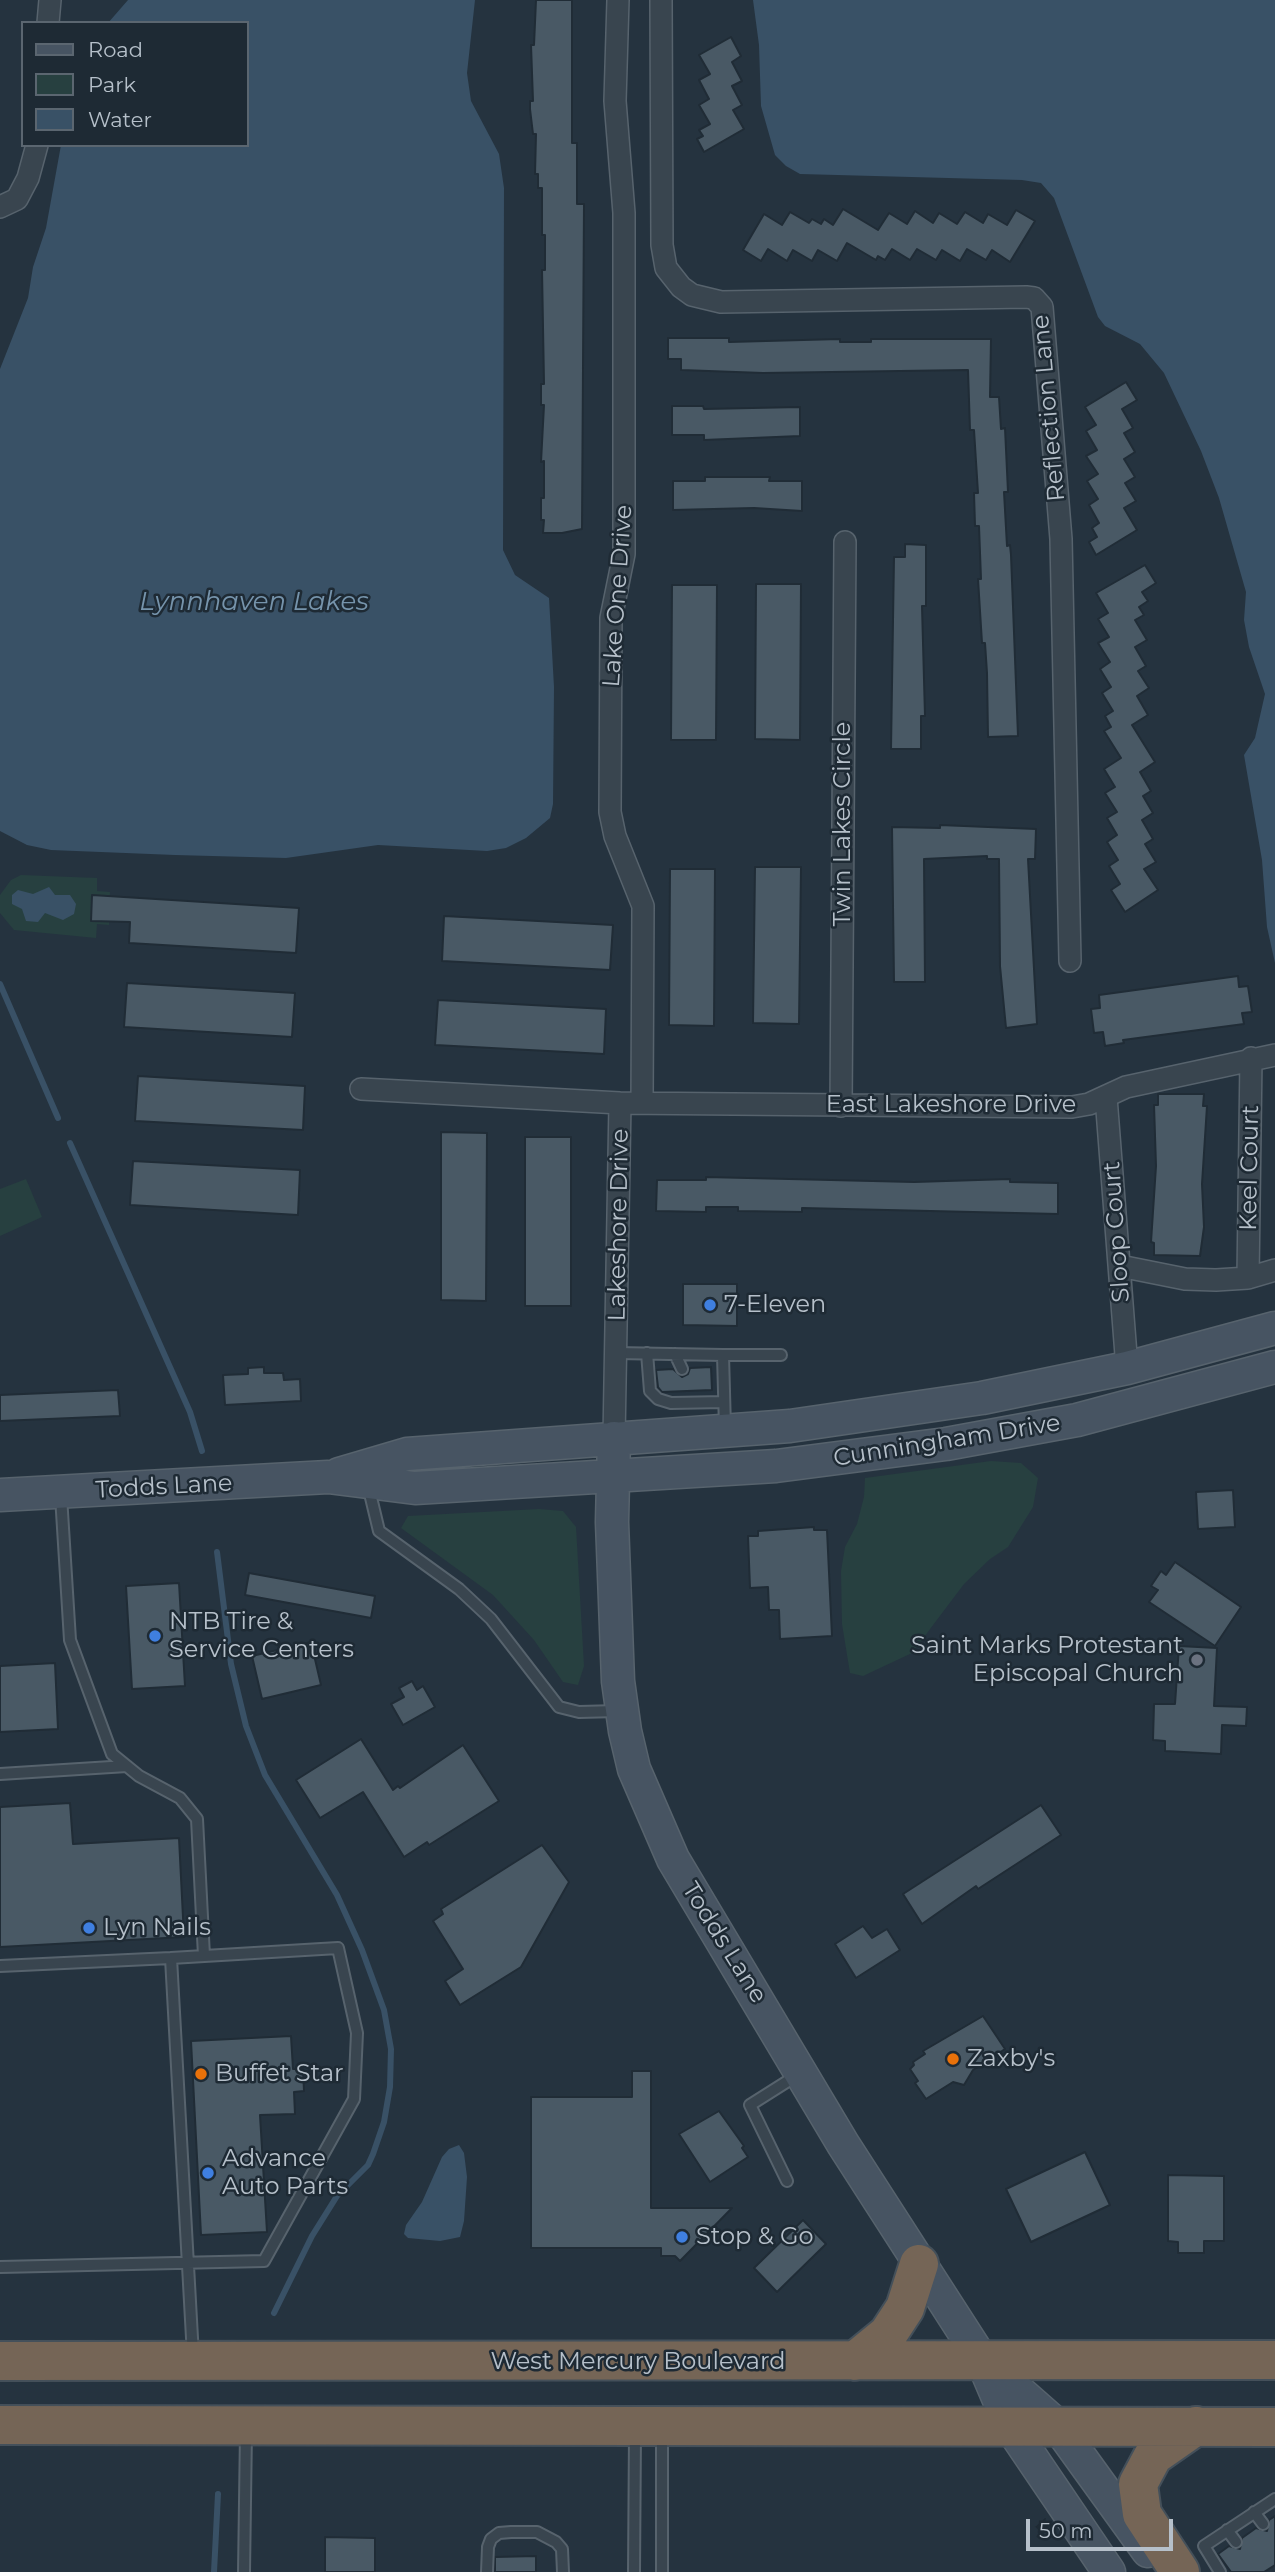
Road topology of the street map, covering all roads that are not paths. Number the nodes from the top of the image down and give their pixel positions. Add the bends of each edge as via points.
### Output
1 (50, 0) edge
2 (618, 0) edge
3 (661, 0) edge
4 (48, 21) edge
5 (36, 147) edge
6 (0, 207) edge
7 (845, 542) dead end
8 (1070, 961) dead end
9 (1275, 1055) edge
10 (1251, 1058) junction
11 (361, 1088) dead end
12 (1106, 1097) junction
13 (620, 1103) junction
14 (642, 1103) junction
15 (842, 1106) junction
16 (1120, 1266) junction
17 (1275, 1270) edge
18 (1248, 1278) junction
19 (1275, 1328) edge
20 (617, 1353) junction
21 (648, 1353) junction
22 (675, 1353) junction
23 (723, 1354) junction
24 (781, 1355) dead end
25 (1275, 1367) edge
26 (1127, 1368) junction
27 (682, 1369) dead end
28 (691, 1391) dead end
29 (696, 1403) junction
30 (725, 1417) junction
31 (614, 1438) junction
32 (328, 1477) junction
33 (612, 1477) junction
34 (367, 1482) junction
35 (61, 1492) junction
36 (0, 1495) edge
37 (622, 1711) junction
38 (127, 1766) junction
39 (0, 1774) edge
40 (204, 1956) junction
41 (172, 1958) junction
42 (0, 1966) edge
43 (801, 2072) junction
44 (788, 2181) dead end
45 (188, 2263) junction
46 (919, 2264) junction
47 (0, 2267) edge
48 (982, 2360) junction
49 (1275, 2360) edge
50 (0, 2361) edge
51 (855, 2361) junction
52 (193, 2362) junction
53 (0, 2425) edge
54 (1057, 2425) junction
55 (246, 2426) junction
56 (649, 2426) junction
57 (1010, 2426) junction
58 (1196, 2426) junction
59 (1275, 2427) edge
60 (1275, 2499) edge
61 (1254, 2512) junction
62 (1263, 2524) dead end
63 (1227, 2530) junction
64 (1236, 2542) dead end
65 (244, 2572) edge
66 (487, 2572) edge
67 (563, 2572) edge
68 (634, 2572) edge
69 (662, 2572) edge
70 (1109, 2572) edge
71 (1163, 2572) edge
72 (1180, 2572) edge
73 (1220, 2572) edge

1 - 4 street
2 - 14 street, Lake One Drive via 615,101 624,213 624,554 611,618 610,812 643,906
3 - 8 street, Reflection Lane via 662,245 666,268 681,287 692,295 721,302 1026,297 1042,307 1061,539
5 - 6 street via 18,199
7 - 15 street, Twin Lakes Circle
9 - 10 street, East Lakeshore Drive
10 - 12 street, East Lakeshore Drive via 1126,1087
10 - 18 street, Keel Court
11 - 13 street, Lakeshore Drive
12 - 15 street, East Lakeshore Drive via 1072,1107
12 - 16 street, Sloop Court
13 - 14 street, East Lakeshore Drive
13 - 20 street, Lakeshore Drive
14 - 15 street, East Lakeshore Drive
16 - 18 street via 1185,1279
16 - 26 street, Sloop Court
17 - 18 street
19 - 26 main road, Cunningham Drive
20 - 21 lane
20 - 31 street, Lakeshore Drive
21 - 22 lane
21 - 29 lane via 650,1391 671,1403
22 - 23 lane
22 - 27 lane
23 - 24 lane
23 - 30 lane
25 - 33 main road, Cunningham Drive via 1077,1420 946,1444 776,1466
26 - 30 main road, Cunningham Drive via 968,1401 812,1423
28 - 29 lane
29 - 30 lane
30 - 31 main road, Cunningham Drive
31 - 32 main road, Todds Lane via 407,1454
31 - 33 main road, Todds Lane
32 - 34 main road, Todds Lane
32 - 35 main road, Todds Lane
33 - 34 main road, Todds Lane via 415,1488
33 - 37 main road, Todds Lane
34 - 37 lane via 379,1531 459,1588 491,1619 559,1707 579,1712
35 - 36 main road, Todds Lane
35 - 38 lane via 70,1640 112,1754
37 - 43 main road, Todds Lane via 634,1769 673,1859
38 - 39 lane
38 - 40 lane via 180,1798 197,1819
40 - 41 lane
40 - 45 lane via 338,1948 357,2033 355,2086 354,2099 264,2261
41 - 42 lane
41 - 45 lane
43 - 44 lane via 750,2105
43 - 46 main road, Todds Lane
45 - 47 lane
45 - 52 lane
46 - 48 main road, Todds Lane
46 - 51 highway via 905,2308 887,2334
48 - 49 highway, West Mercury Boulevard
48 - 51 highway, West Mercury Boulevard
48 - 54 main road
48 - 57 main road
50 - 52 highway, West Mercury Boulevard
51 - 52 highway, West Mercury Boulevard
53 - 55 highway
54 - 57 highway
54 - 58 highway
54 - 71 main road
55 - 56 highway
55 - 65 lane
56 - 57 highway
56 - 68 lane
56 - 69 lane
57 - 70 main road
58 - 59 highway
58 - 72 highway via 1153,2456 1138,2484 1142,2514
60 - 61 lane
61 - 62 lane
61 - 63 lane
63 - 64 lane
63 - 73 lane via 1203,2546
66 - 67 lane via 491,2539 499,2533 537,2532 562,2549

